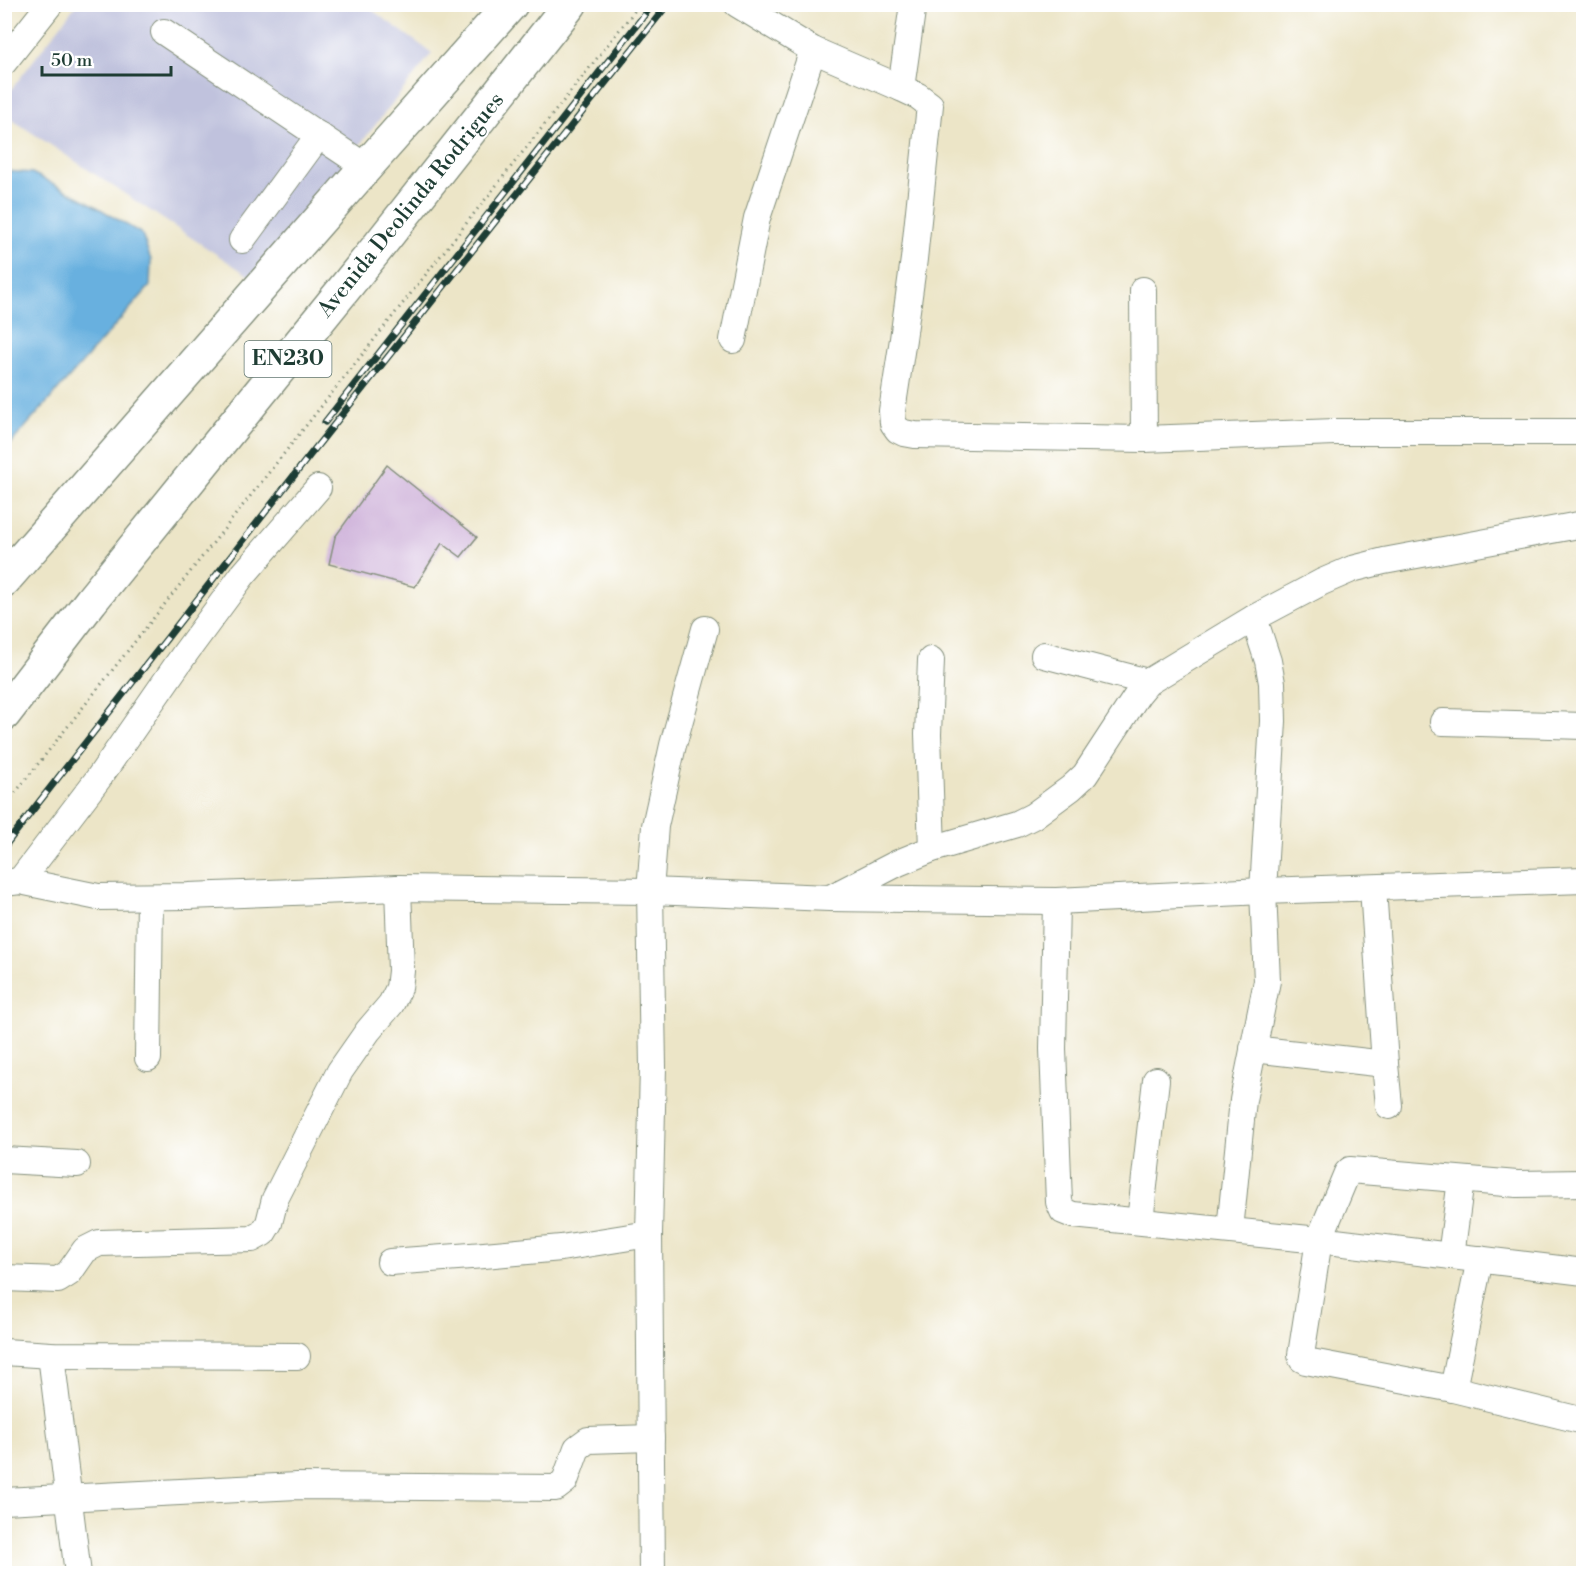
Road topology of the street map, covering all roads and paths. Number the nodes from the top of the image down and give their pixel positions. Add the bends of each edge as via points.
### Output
1 (50, 4) edge
2 (511, 4) edge
3 (570, 4) edge
4 (640, 4) edge
5 (737, 4) edge
6 (913, 4) edge
7 (164, 32) dead end
8 (813, 50) junction
9 (4, 62) edge
10 (902, 88) junction
11 (319, 135) junction
12 (366, 167) junction
13 (242, 240) dead end
14 (1143, 290) dead end
15 (733, 340) dead end
16 (1584, 432) edge
17 (1144, 439) junction
18 (318, 488) dead end
19 (1584, 524) edge
20 (4, 580) edge
21 (1254, 618) junction
22 (705, 629) dead end
23 (1044, 655) dead end
24 (931, 660) dead end
25 (1148, 682) junction
26 (4, 714) edge
27 (1443, 722) dead end
28 (1584, 726) edge
29 (4, 807) edge
30 (932, 849) junction
31 (1584, 880) edge
32 (12, 882) edge
33 (398, 888) junction
34 (1373, 888) junction
35 (650, 891) junction
36 (1263, 891) junction
37 (150, 897) junction
38 (829, 898) junction
39 (1056, 901) junction
40 (1253, 1049) junction
41 (148, 1058) dead end
42 (1384, 1064) junction
43 (1156, 1080) dead end
44 (1389, 1106) dead end
45 (4, 1160) edge
46 (77, 1164) dead end
47 (1461, 1180) junction
48 (1584, 1183) edge
49 (1140, 1221) junction
50 (1230, 1230) junction
51 (649, 1234) junction
52 (1319, 1240) junction
53 (1451, 1256) junction
54 (1480, 1259) junction
55 (390, 1262) dead end
56 (1584, 1272) edge
57 (4, 1278) edge
58 (4, 1352) edge
59 (51, 1354) junction
60 (297, 1356) dead end
61 (1453, 1389) junction
62 (1584, 1421) edge
63 (651, 1438) junction
64 (70, 1498) junction
65 (4, 1501) edge
66 (78, 1574) edge
67 (652, 1574) edge

1 - 9 street
2 - 12 highway, EN230
3 - 26 highway, Avenida Deolinda Rodrigues / EN230
4 - 29 path
5 - 8 street
6 - 10 street
7 - 11 street
8 - 10 street
8 - 15 street via 758,218
10 - 17 street via 930,105 893,423 904,434 915,435
11 - 12 street
11 - 13 street
12 - 20 highway, EN230
14 - 17 street
16 - 17 street via 1335,432
18 - 32 street via 242,576 98,779
19 - 21 street via 1352,569
21 - 25 street
21 - 36 street via 1272,683
22 - 35 street via 655,826
23 - 25 street
24 - 30 street via 928,734
25 - 30 street via 1071,788 1017,824
27 - 28 street
30 - 38 street
31 - 34 street
32 - 37 street via 98,897
33 - 35 street
33 - 37 street
33 - 57 street via 399,988 340,1071 275,1199 263,1233 252,1239 99,1243 85,1250 69,1273 58,1280
34 - 36 street
34 - 42 street
35 - 38 street
35 - 51 street via 653,1067
36 - 39 street
36 - 40 street via 1267,981
37 - 41 street
38 - 39 street
39 - 49 street via 1053,1049 1059,1202 1063,1211 1073,1215
40 - 42 street
40 - 50 street via 1243,1100
42 - 44 street
43 - 49 street
45 - 46 street
47 - 48 street
47 - 52 street via 1350,1170
47 - 53 street
49 - 50 street
50 - 52 street
51 - 55 street via 561,1248
51 - 63 street
52 - 53 street
52 - 61 street via 1302,1359
53 - 54 street
54 - 56 street
54 - 61 street
58 - 59 street
59 - 60 street
59 - 64 street
61 - 62 street
63 - 64 street via 588,1440 577,1448 565,1480 556,1488 297,1486
63 - 67 street
64 - 65 street
64 - 66 street

